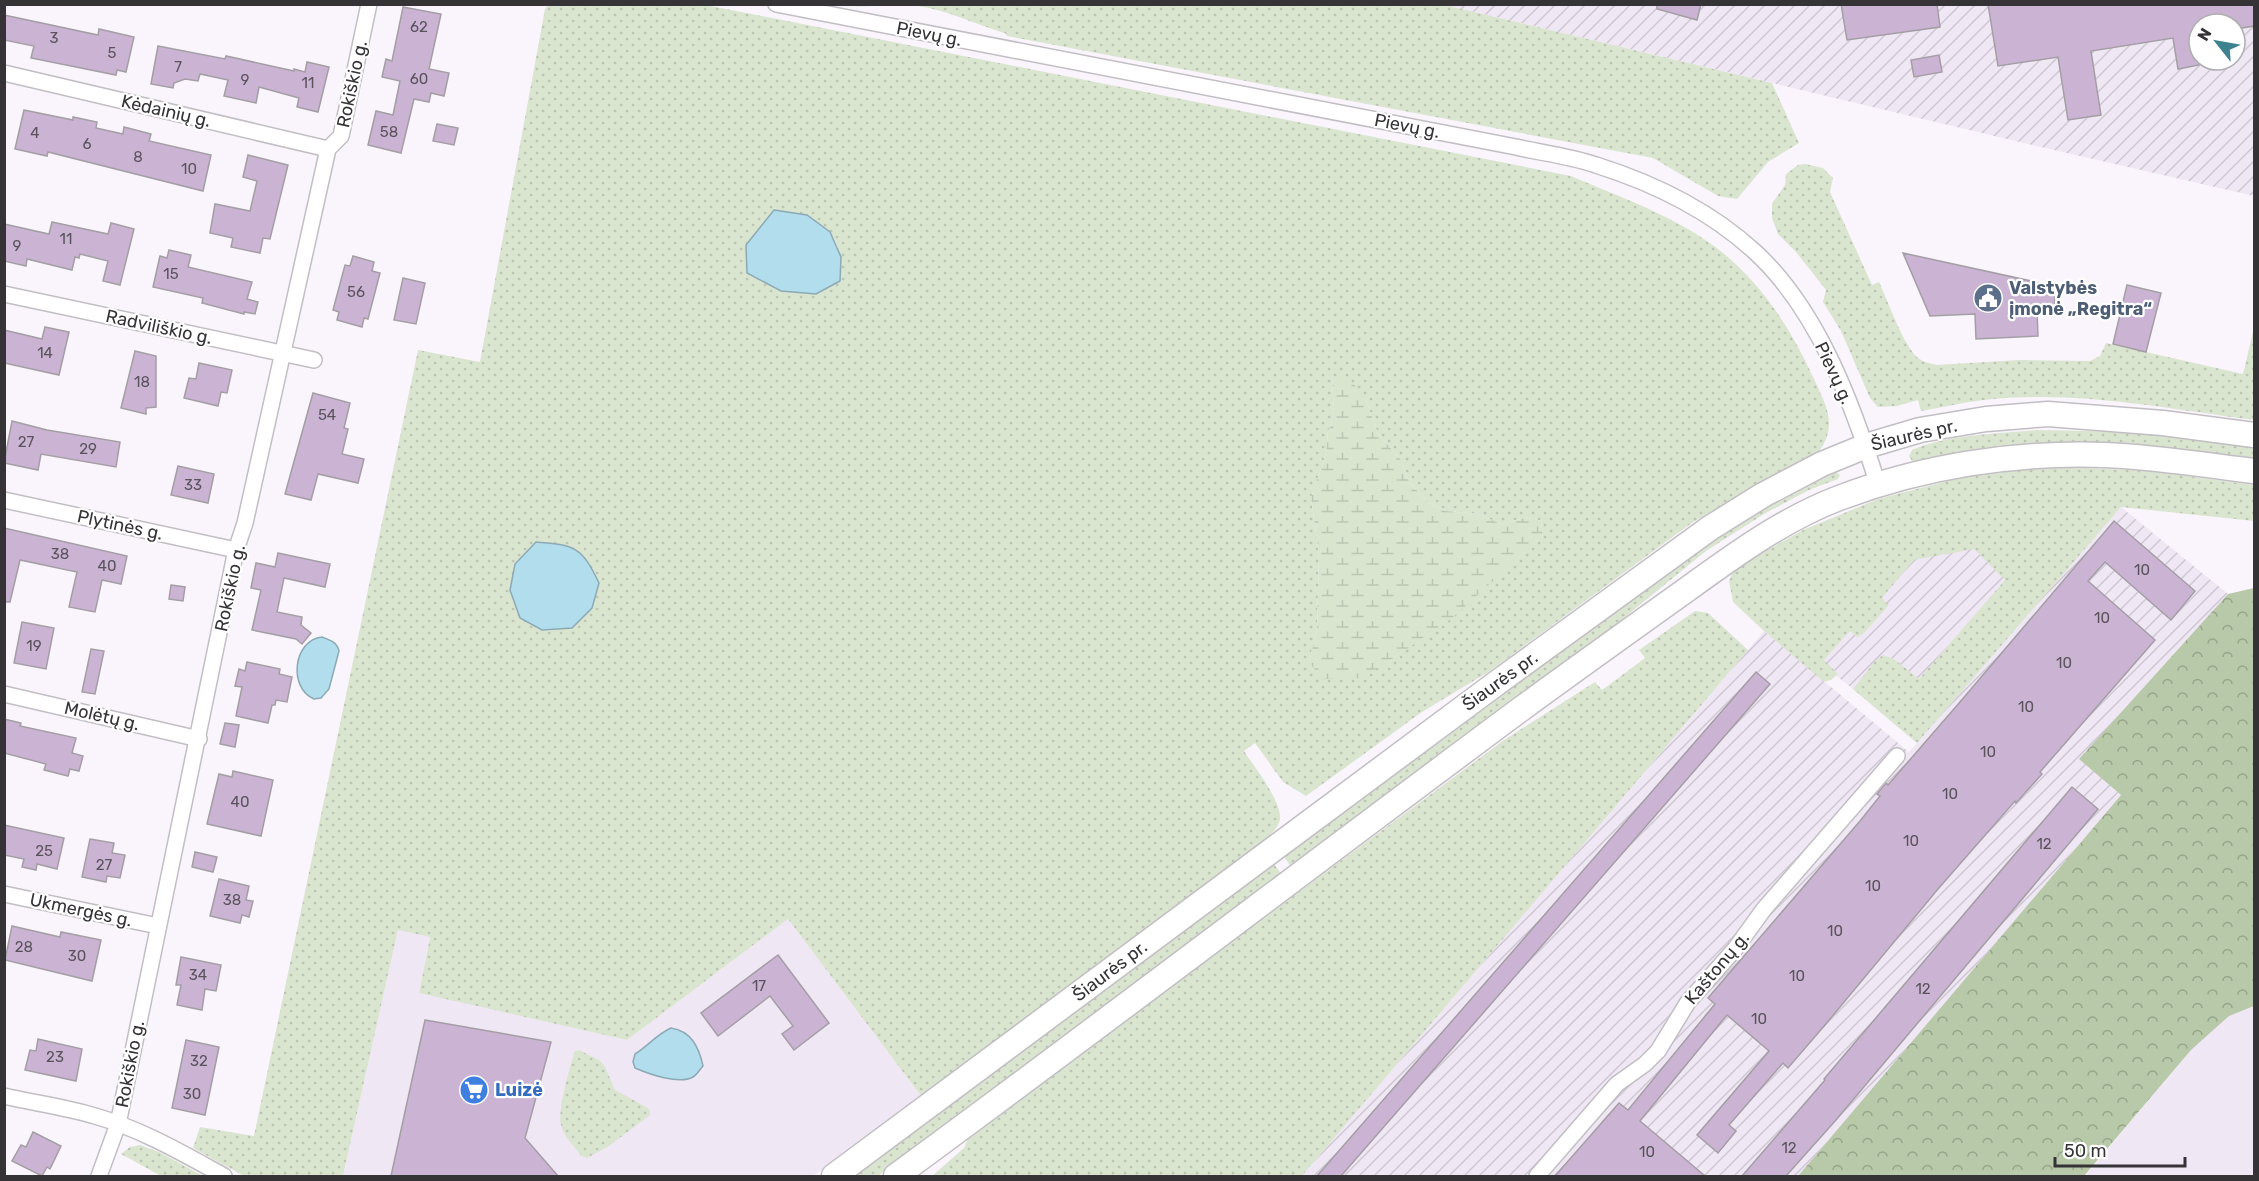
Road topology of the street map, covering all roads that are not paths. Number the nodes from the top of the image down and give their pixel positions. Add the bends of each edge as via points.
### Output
1 (369, 4) edge
2 (776, 4) edge
3 (801, 7) edge
4 (4, 73) edge
5 (328, 148) junction
6 (4, 294) edge
7 (282, 353) junction
8 (314, 360) dead end
9 (2254, 435) edge
10 (1866, 446) junction
11 (2254, 471) edge
12 (1878, 485) junction
13 (4, 500) edge
14 (236, 550) junction
15 (4, 694) edge
16 (199, 739) junction
17 (1897, 756) dead end
18 (4, 894) edge
19 (158, 926) junction
20 (4, 1096) edge
21 (118, 1124) junction
22 (99, 1176) edge
23 (224, 1176) edge
24 (834, 1176) edge
25 (896, 1176) edge
26 (1537, 1176) edge

1 - 5 street, Rokiškio g. via 341,136
2 - 3 street, Pievų g.
3 - 10 street, Pievų g. via 1557,156 1638,179 1713,219 1772,270 1803,309 1827,354
4 - 5 street, Kėdainių g.
5 - 7 street, Rokiškio g.
6 - 7 street, Radviliškio g.
7 - 8 street, Radviliškio g.
7 - 14 street, Rokiškio g.
9 - 10 main road, Šiaurės pr. via 2048,414 1953,424
10 - 12 street, Pievų g.
10 - 24 main road, Šiaurės pr. via 1763,495 1710,528
11 - 12 main road, Šiaurės pr. via 2155,458 2046,455 1987,460
12 - 25 main road, Šiaurės pr. via 1801,515 1740,551 1508,719
13 - 14 street, Plytinės g.
14 - 16 street, Rokiškio g.
15 - 16 street, Molėtų g.
16 - 19 street, Rokiškio g.
17 - 26 street, Kaštonų g. via 1688,1002 1658,1051 1617,1084
18 - 19 street, Ukmergės g.
19 - 21 street, Rokiškio g.
20 - 21 street
21 - 22 street, Rokiškio g.
21 - 23 street

